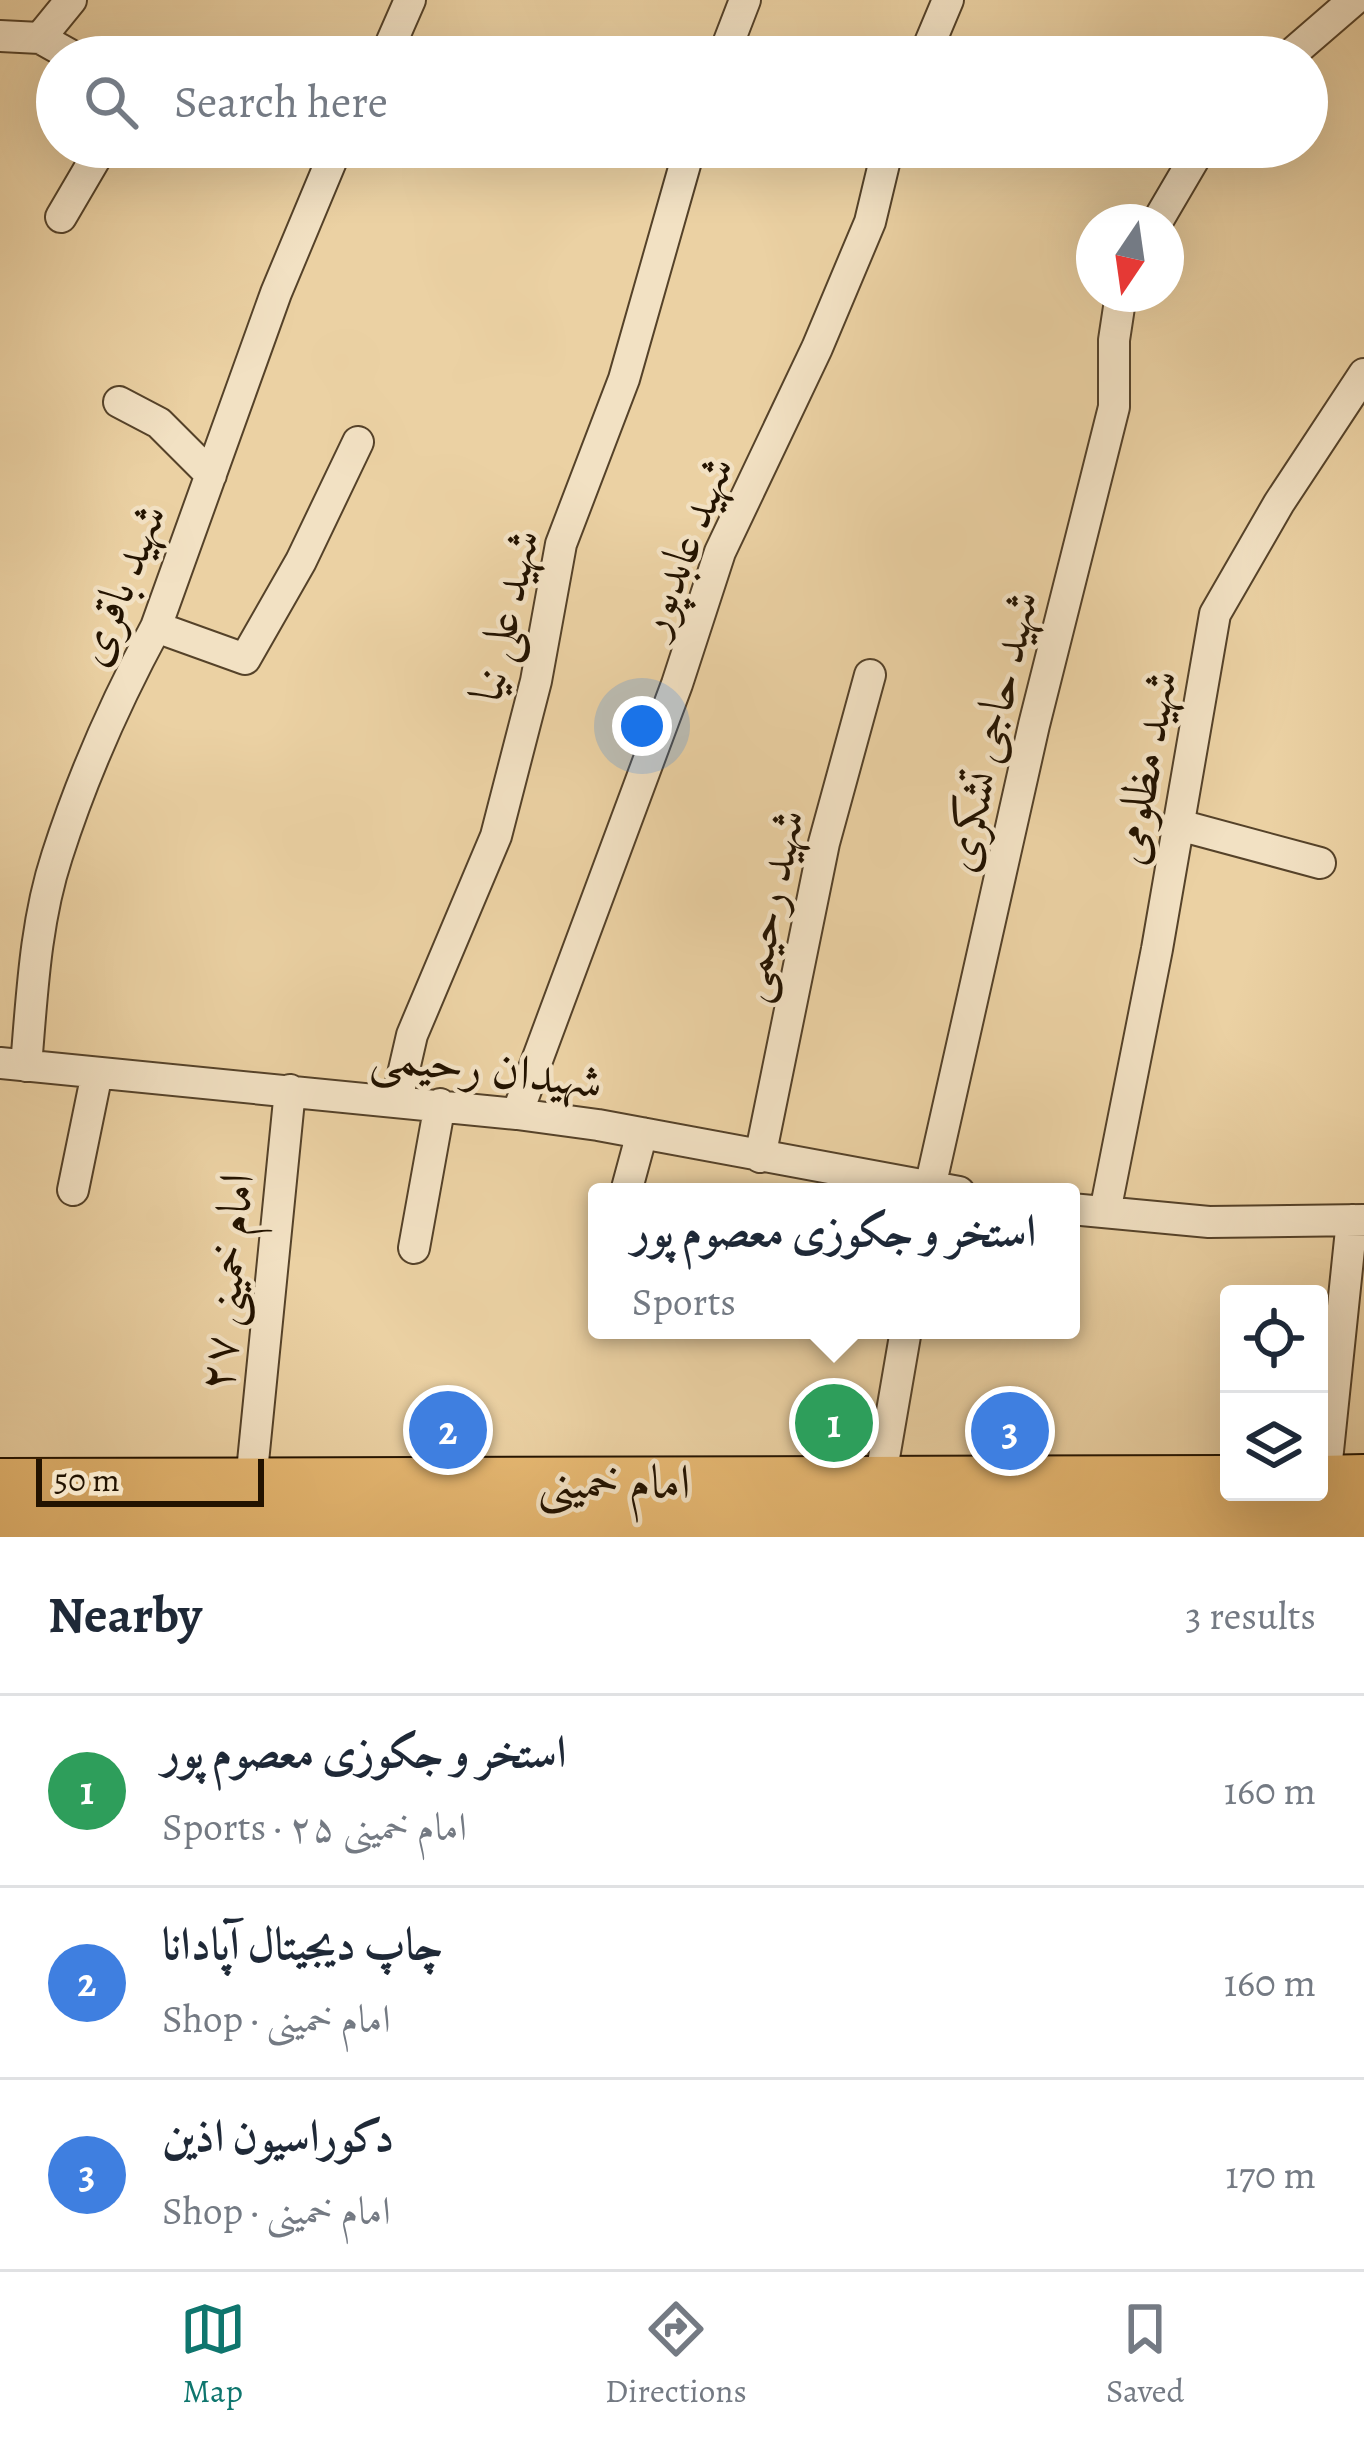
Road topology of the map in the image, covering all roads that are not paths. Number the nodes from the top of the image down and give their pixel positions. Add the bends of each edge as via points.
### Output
1 (71, 0) edge
2 (410, 0) edge
3 (745, 0) edge
4 (948, 0) edge
5 (1354, 0) edge
6 (0, 36) edge
7 (42, 36) edge
8 (394, 36) edge
9 (731, 36) edge
10 (933, 36) edge
11 (1312, 36) edge
12 (36, 38) edge
13 (90, 168) edge
14 (328, 168) edge
15 (684, 168) edge
16 (882, 168) edge
17 (1188, 168) edge
18 (1167, 204) edge
19 (61, 217) dead end
20 (1118, 312) edge
21 (1364, 374) edge
22 (118, 402) dead end
23 (358, 442) dead end
24 (211, 475) junction
25 (156, 627) junction
26 (869, 675) dead end
27 (1179, 825) junction
28 (1319, 863) dead end
29 (13, 1065) edge
30 (97, 1073) junction
31 (290, 1090) junction
32 (397, 1100) junction
33 (440, 1104) junction
34 (517, 1114) junction
35 (642, 1133) junction
36 (760, 1157) junction
37 (628, 1183) edge
38 (902, 1183) edge
39 (941, 1183) edge
40 (73, 1190) dead end
41 (1080, 1210) edge
42 (1105, 1212) junction
43 (1358, 1220) edge
44 (414, 1248) dead end
45 (904, 1339) edge
46 (880, 1481) junction
47 (1220, 1482) edge
48 (0, 1483) edge
49 (1121, 1500) junction
50 (1334, 1503) edge
51 (258, 1514) edge
52 (0, 1523) edge
53 (787, 1529) edge
54 (923, 1529) edge
55 (1016, 1529) edge
56 (515, 1530) edge
57 (707, 1530) edge

1 - 7 street
2 - 8 street
3 - 9 street
4 - 10 street
5 - 11 street
6 - 12 street
13 - 19 street
14 - 24 street, شهید باقری
15 - 32 street, شهید علی نیا via 624,380 561,544 496,836 412,1035
16 - 34 street, شهید عابدپور via 817,348 720,552
17 - 18 street
20 - 39 street, شهید حاجی تشکری via 1114,407 1034,725
21 - 27 street, شهید مظلومی via 1215,614
22 - 24 street via 159,423
23 - 25 street via 245,659
24 - 25 street, شهید باقری
25 - 29 street, شهید باقری via 56,858
26 - 36 street, شهید رحیمی via 824,843
27 - 28 street
27 - 42 street, شهید مظلومی
29 - 30 street, شهیدان رحیمی
30 - 31 street, شهیدان رحیمی
30 - 40 street
31 - 32 street, شهیدان رحیمی
31 - 51 street, امام خمینی ۲۷
32 - 33 street, شهیدان رحیمی
33 - 34 street, شهیدان رحیمی
33 - 44 street
34 - 35 street, شهیدان رحیمی
35 - 36 street, شهیدان رحیمی
35 - 37 street
36 - 38 street, شهیدان رحیمی
41 - 42 street
42 - 43 street via 1208,1222
43 - 50 street
45 - 46 street
46 - 49 main road, امام خمینی
46 - 51 main road, امام خمینی
47 - 49 main road, امام خمینی
48 - 51 main road, امام خمینی
49 - 50 main road, امام خمینی
49 - 55 main road, امام خمینی
51 - 52 main road, امام خمینی
51 - 56 main road, امام خمینی
53 - 54 main road, امام خمینی
53 - 57 main road, امام خمینی
54 - 55 main road, امام خمینی
56 - 57 main road, امام خمینی

